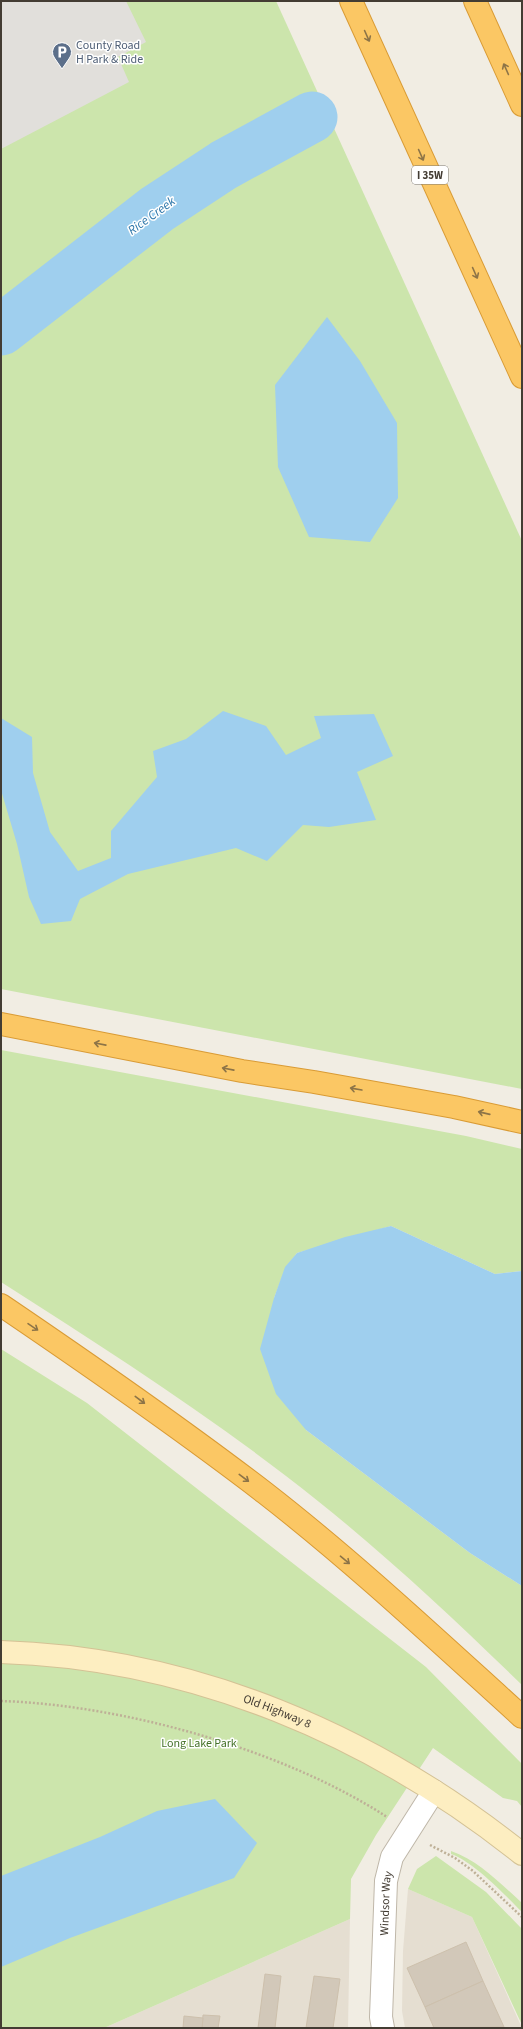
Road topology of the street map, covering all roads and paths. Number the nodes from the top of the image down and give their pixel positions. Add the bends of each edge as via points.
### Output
1 (351, 1) edge
2 (475, 1) edge
3 (522, 104) edge
4 (522, 377) edge
5 (1, 1024) edge
6 (522, 1122) edge
7 (1, 1305) edge
8 (1, 1652) edge
9 (1, 1701) edge
10 (522, 1717) edge
11 (434, 1791) junction
12 (382, 1814) dead end
13 (439, 1850) dead end
14 (522, 1854) edge
15 (522, 1917) edge
16 (383, 2028) edge

1 -> 4 highway, I 35W
3 -> 2 highway
6 -> 5 highway via 454,1107 242,1072
7 -> 10 highway via 128,1391 266,1494 398,1604
8 - 11 street, Old Highway 8 via 118,1665 217,1688 331,1733 385,1761
9 - 12 path via 49,1704 95,1711 206,1738 306,1774 365,1802
11 - 14 street, Old Highway 8
11 - 16 street, Windsor Way via 392,1857 386,1882 381,2017
13 - 15 path via 472,1870

